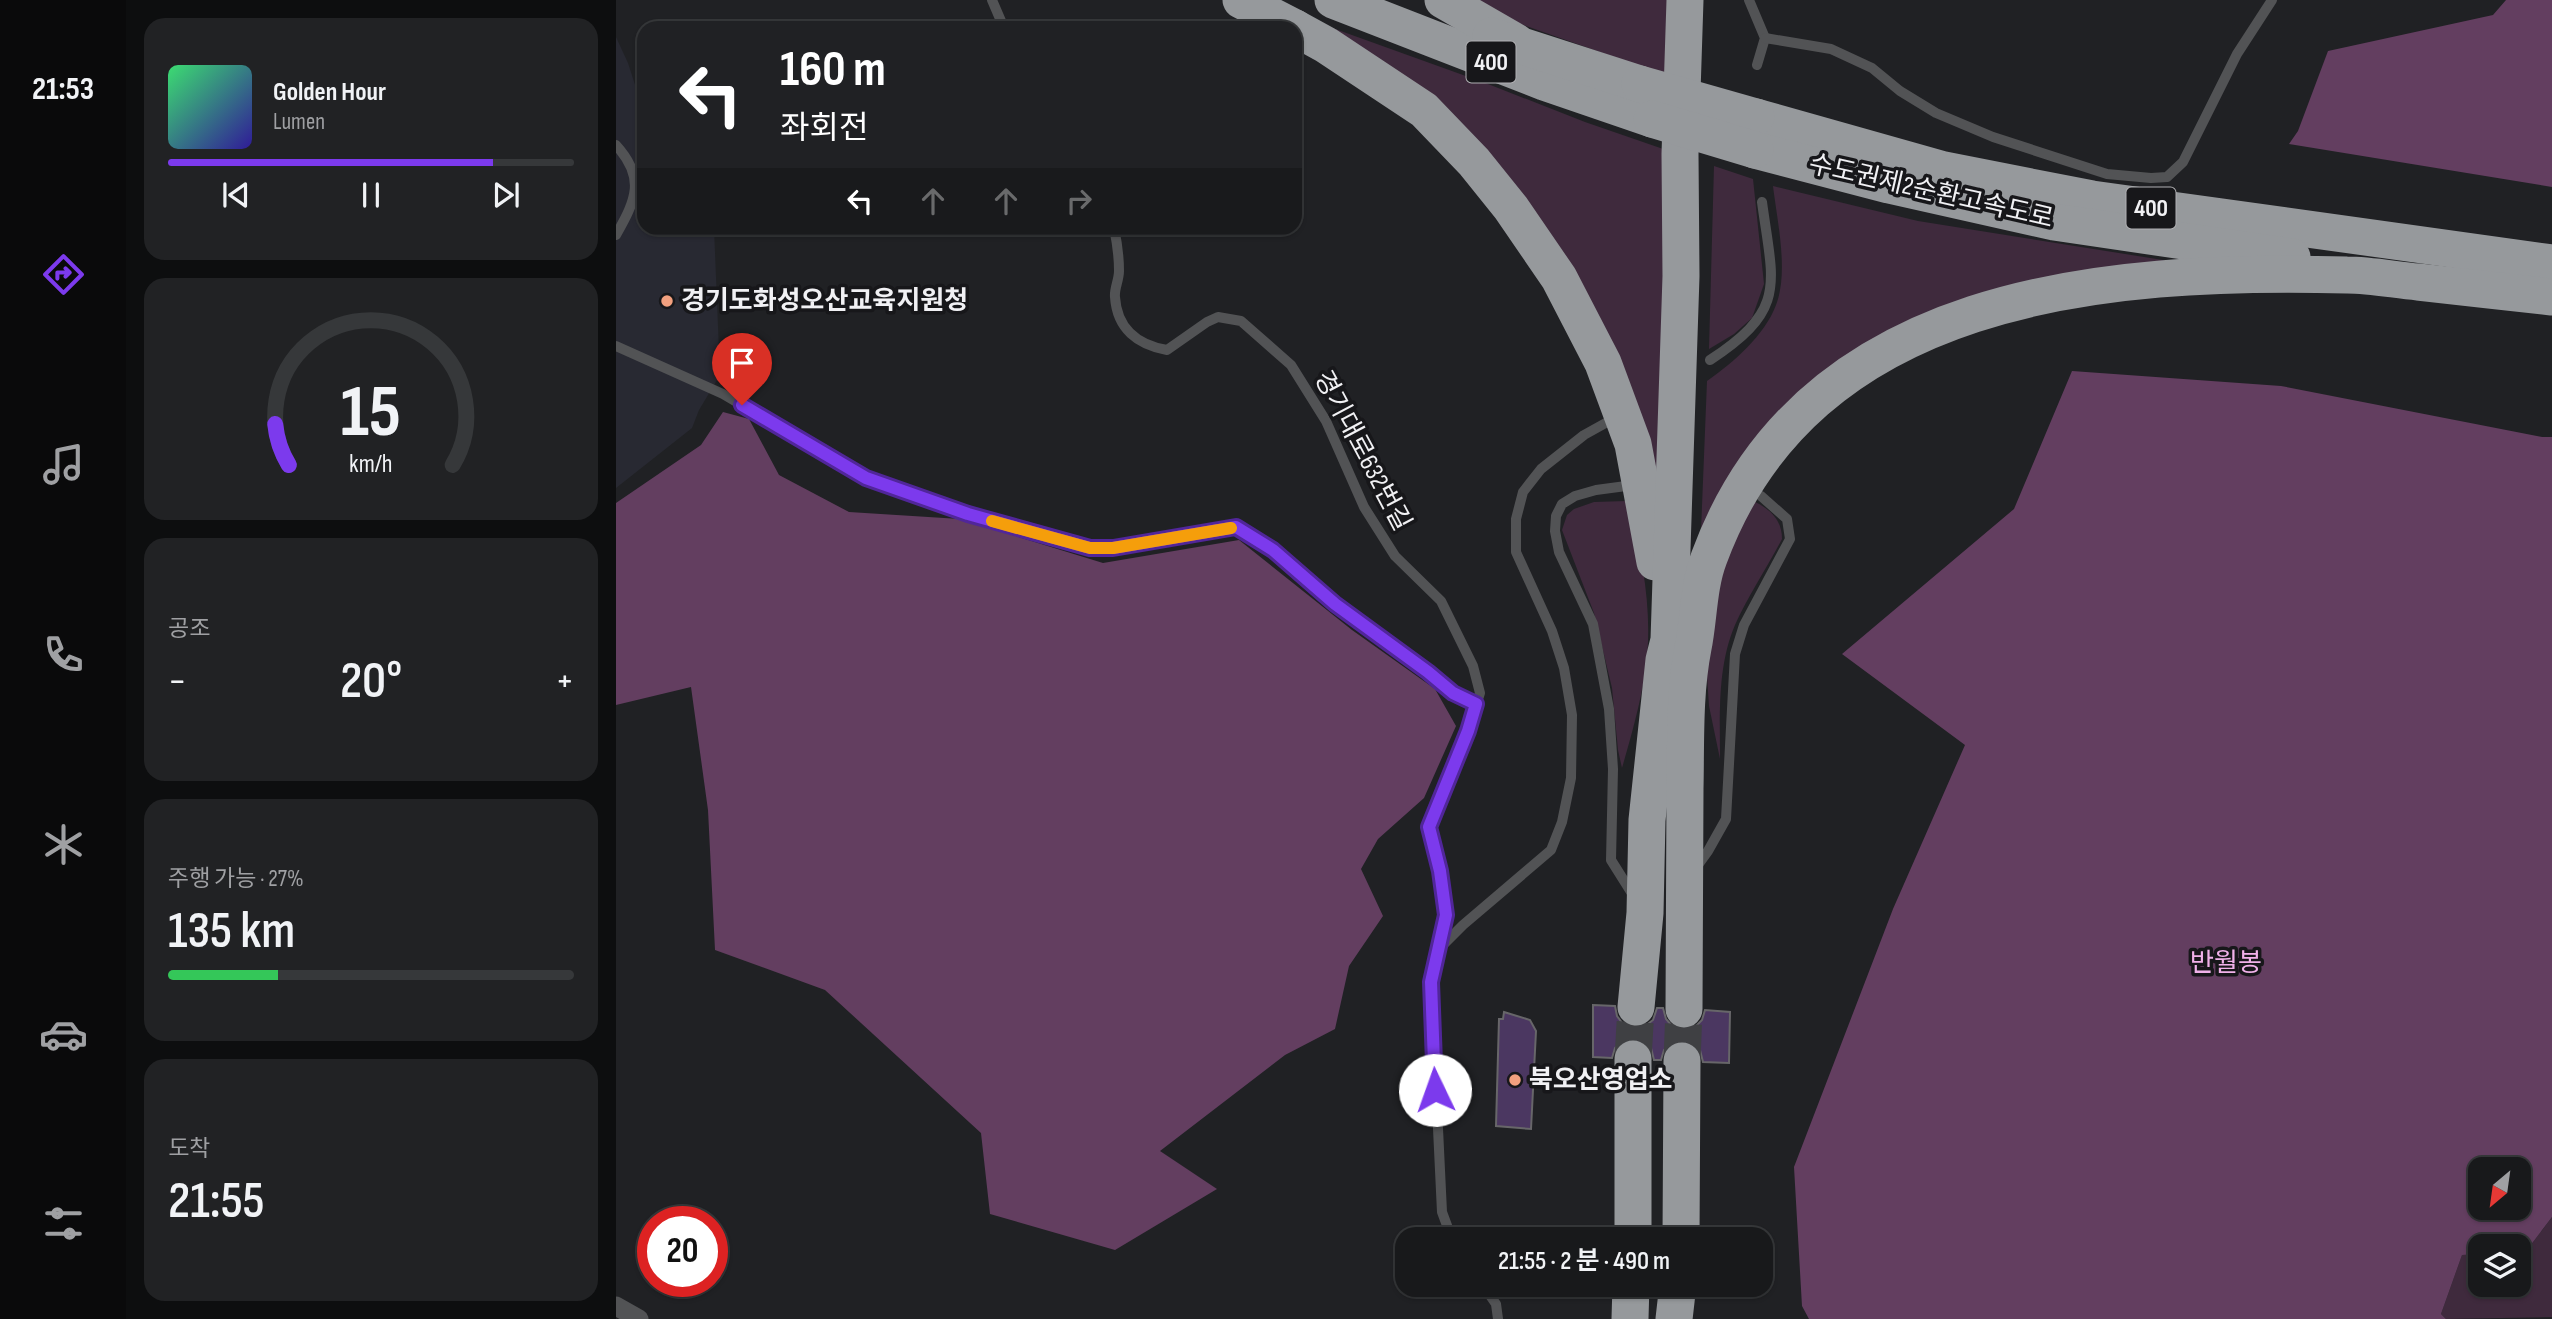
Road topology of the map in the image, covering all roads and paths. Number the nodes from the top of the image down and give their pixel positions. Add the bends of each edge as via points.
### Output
1 (992, 0) edge
2 (1241, 0) edge
3 (1333, 0) edge
4 (1387, 0) edge
5 (1443, 0) edge
6 (1685, 0) edge
7 (1703, 0) edge
8 (1749, 0) edge
9 (2272, 0) edge
10 (1001, 21) edge
11 (1282, 21) edge
12 (1302, 32) edge
13 (1765, 38) junction
14 (1526, 48) junction
15 (1758, 65) dead end
16 (1756, 133) junction
17 (616, 145) edge
18 (1762, 202) dead end
19 (1115, 235) edge
20 (616, 236) edge
21 (2552, 263) edge
22 (2552, 288) edge
23 (2552, 297) edge
24 (616, 345) edge
25 (1710, 359) dead end
26 (1611, 420) dead end
27 (1626, 486) dead end
28 (1761, 496) dead end
29 (1677, 661) junction
30 (1476, 704) junction
31 (1684, 883) junction
32 (1645, 913) junction
33 (1437, 952) junction
34 (1636, 1007) tunnel mouth
35 (1684, 1009) tunnel mouth
36 (1633, 1059) tunnel mouth
37 (1682, 1061) tunnel mouth
38 (1448, 1227) edge
39 (1633, 1227) edge
40 (1681, 1227) edge
41 (1491, 1297) edge
42 (1631, 1297) edge
43 (1677, 1297) edge
44 (616, 1306) edge
45 (639, 1319) edge
46 (1499, 1319) edge
47 (1630, 1319) edge
48 (1674, 1319) edge

1 - 10 lane
2 - 11 highway
3 - 16 highway, 수도권제2순환고속도로 / 400, bridge via 1652,119
4 - 14 highway, 수도권제2순환고속도로 / 400
5 - 14 highway
6 - 29 highway via 1669,640
7 - 29 highway via 1684,647
8 - 13 lane
9 - 13 lane via 2238,54 2183,162 2167,177 2107,174 1993,137 1936,113 1872,68 1831,49
12 - 29 highway via 1424,110 1511,208 1559,278 1603,363 1633,444 1654,548 1660,641
13 - 15 lane
14 - 16 highway, 수도권제2순환고속도로 / 400, bridge via 1640,84
16 - 21 highway, 수도권제2순환고속도로 / 400 via 2092,199
16 - 22 highway, 수도권제2순환고속도로 / 400 via 1889,186 2054,222 2305,259
17 - 20 lane via 630,161 636,182 629,211
18 - 25 lane via 1773,278 1767,305 1736,343
19 - 30 lane, 경기대로632번길 via 1118,316 1136,340 1167,350 1219,317 1241,321 1292,365 1326,421 1364,507 1395,556 1441,601 1473,666 1480,692
23 - 29 highway via 2351,275 2227,276 2102,283 1964,315 1907,339 1858,369 1809,404 1770,445 1733,503 1708,560
24 - 30 lane via 723,394 866,478 968,514 1090,548 1236,527 1273,550 1335,604 1453,693
26 - 33 lane via 1541,469 1523,492 1516,519 1516,552 1552,631 1572,715 1571,778 1562,822 1551,850
27 - 32 lane via 1596,490 1562,504 1555,531 1559,552 1593,624 1609,709 1611,860
28 - 31 lane via 1787,519 1790,539 1744,625 1735,654 1727,818
29 - 31 highway
29 - 32 highway via 1647,820
30 - 33 lane via 1429,827 1446,915
31 - 35 highway
32 - 34 highway
33 - 38 lane via 1431,982 1433,1043 1442,1212
36 - 39 highway
37 - 40 highway
41 - 46 lane
42 - 47 highway
43 - 48 highway
44 - 45 street

